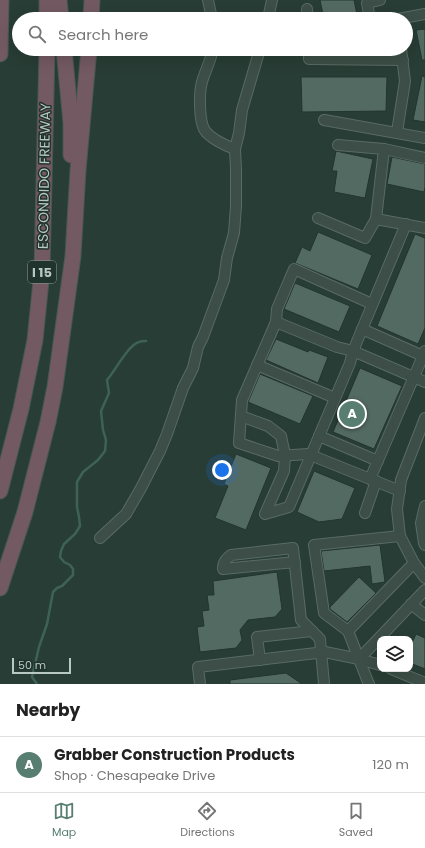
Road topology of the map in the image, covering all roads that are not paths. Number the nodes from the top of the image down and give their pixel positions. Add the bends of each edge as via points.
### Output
1 (1, 0) edge
2 (48, 0) edge
3 (59, 0) edge
4 (92, 0) edge
5 (208, 0) edge
6 (272, 0) edge
7 (380, 0) edge
8 (47, 12) edge
9 (60, 12) edge
10 (91, 12) edge
11 (211, 12) edge
12 (269, 12) edge
13 (369, 12) edge
14 (425, 14) edge
15 (413, 16) edge
16 (0, 54) edge
17 (46, 56) edge
18 (65, 56) edge
19 (88, 56) edge
20 (210, 56) edge
21 (258, 56) edge
22 (309, 56) edge
23 (402, 56) edge
24 (403, 60) junction
25 (324, 120) dead end
26 (397, 132) junction
27 (425, 138) edge
28 (338, 145) dead end
29 (235, 149) junction
30 (384, 149) junction
31 (425, 158) edge
32 (318, 218) dead end
33 (376, 219) junction
34 (406, 224) junction
35 (425, 228) edge
36 (69, 290) junction
37 (372, 304) junction
38 (276, 322) junction
39 (362, 329) junction
40 (353, 351) junction
41 (424, 353) edge
42 (258, 365) junction
43 (414, 377) junction
44 (425, 382) edge
45 (335, 398) junction
46 (241, 416) junction
47 (425, 418) edge
48 (319, 436) junction
49 (285, 455) junction
50 (311, 456) junction
51 (378, 461) junction
52 (373, 480) junction
53 (0, 491) edge
54 (400, 491) junction
55 (425, 506) edge
56 (365, 513) dead end
57 (400, 536) junction
58 (100, 538) dead end
59 (425, 545) edge
60 (295, 562) junction
61 (414, 563) junction
62 (425, 578) edge
63 (0, 588) edge
64 (425, 590) edge
65 (411, 604) junction
66 (425, 615) edge
67 (312, 631) junction
68 (348, 631) junction
69 (321, 652) junction
70 (359, 659) junction
71 (260, 660) junction
72 (377, 663) edge
73 (398, 672) edge
74 (425, 683) edge
75 (200, 684) edge
76 (324, 684) edge
77 (369, 684) edge

1 - 16 highway
2 - 8 highway
3 - 9 highway
4 - 10 highway
5 - 11 street
6 - 12 street
7 - 13 street via 367,3
14 - 15 street
17 - 53 highway, ESCONDIDO FREEWAY / I 15 via 42,271 33,347 21,409
18 - 36 highway via 71,123 72,208
19 - 36 highway via 78,170 74,256
20 - 29 street via 202,83 201,113 204,129 214,139
21 - 29 street via 242,110
22 - 24 street via 309,59
23 - 24 street
24 - 26 street via 405,81
25 - 26 street
26 - 27 street
28 - 30 street
29 - 58 street via 234,233 224,280 160,451 126,514
30 - 31 street
30 - 33 street
32 - 33 street via 365,238
33 - 34 street
34 - 35 street
34 - 37 street
36 - 63 highway via 48,422
37 - 38 street via 294,269 277,309
37 - 39 street
38 - 40 street
38 - 42 street
39 - 40 street
39 - 41 street
40 - 43 street
40 - 45 street
41 - 43 street
42 - 45 street
42 - 46 street via 242,400
43 - 44 street
43 - 51 street
45 - 48 street
46 - 49 street via 268,426 281,436
46 - 49 street via 239,443 278,456
47 - 54 street via 401,480
48 - 50 street
48 - 51 street
49 - 50 street
49 - 50 street via 284,471 265,514 289,507
50 - 52 street
51 - 52 street
52 - 54 street
52 - 56 street
54 - 57 street
55 - 59 street via 421,523
57 - 61 street
57 - 68 street via 314,545 324,613
60 - 60 street via 293,548 231,555 226,559 223,569
60 - 67 street via 301,620
61 - 62 street
61 - 68 street
64 - 65 street
65 - 66 street
65 - 70 street
67 - 69 street via 320,639
67 - 71 street via 257,637
68 - 70 street
69 - 70 street
69 - 71 street
69 - 76 street
70 - 72 street
70 - 77 street
71 - 75 street via 198,667
73 - 74 street

